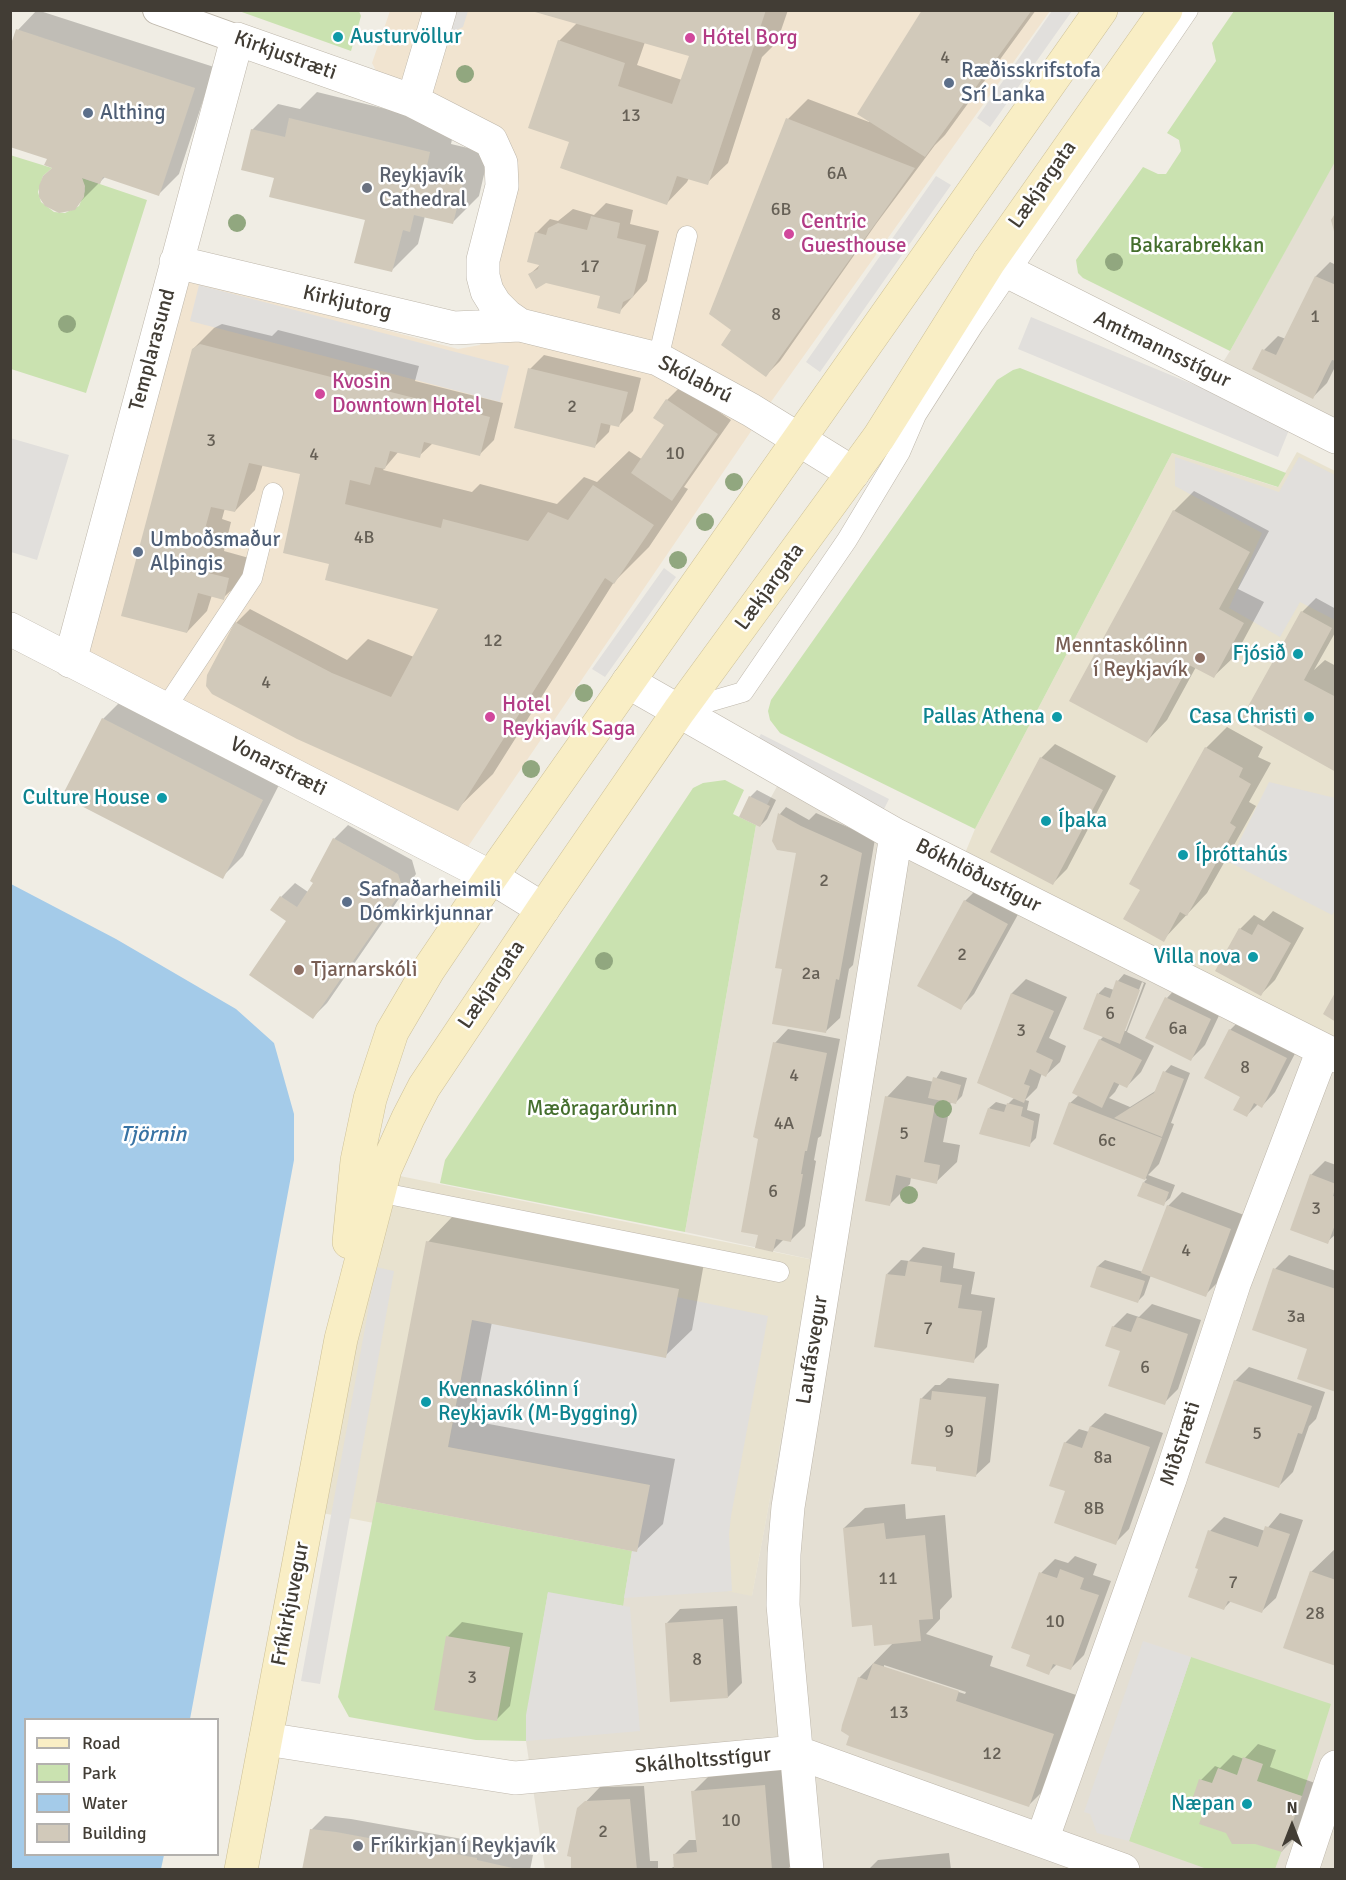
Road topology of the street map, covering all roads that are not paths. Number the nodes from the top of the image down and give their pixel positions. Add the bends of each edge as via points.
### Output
1 (158, 10) edge
2 (440, 10) edge
3 (1101, 10) edge
4 (1166, 10) edge
5 (1188, 10) edge
6 (237, 39) junction
7 (413, 101) junction
8 (687, 236) dead end
9 (176, 262) junction
10 (998, 268) junction
11 (520, 325) junction
12 (658, 359) junction
13 (1335, 437) edge
14 (799, 438) junction
15 (853, 473) junction
16 (273, 493) dead end
17 (10, 629) edge
18 (70, 661) junction
19 (628, 682) junction
20 (165, 709) junction
21 (679, 711) junction
22 (896, 835) junction
23 (491, 877) junction
24 (543, 909) junction
25 (1329, 1053) edge
26 (373, 1174) junction
27 (779, 1272) dead end
28 (266, 1739) junction
29 (796, 1752) junction
30 (1335, 1767) edge
31 (1042, 1840) junction
32 (241, 1869) edge
33 (807, 1869) edge
34 (1123, 1869) edge
35 (1302, 1869) edge

1 - 6 street, Kirkjustræti
2 - 7 street
3 - 14 main road
4 - 10 main road, Lækjargata
5 - 10 lane
6 - 7 street, Kirkjustræti
6 - 9 street, Templarasund
7 - 11 street, Kirkjustræti via 491,141 497,152 502,186 483,260 483,276 495,304
8 - 12 lane
9 - 11 street, Kirkjutorg via 454,328
9 - 18 street, Templarasund
10 - 13 street, Amtmannsstígur
10 - 15 main road, Lækjargata
10 - 21 lane via 916,415 900,452 847,540 743,692
11 - 12 street, Skólabrú
12 - 14 street, Skólabrú
14 - 15 street, Skólabrú
14 - 19 main road
15 - 21 main road, Lækjargata
16 - 20 lane via 252,578
17 - 18 street, Vonarstræti
18 - 20 street, Vonarstræti
19 - 21 street, Bókhlöðustígur
19 - 23 main road
20 - 23 street, Vonarstræti
21 - 22 street, Bókhlöðustígur
21 - 24 main road, Lækjargata
22 - 25 street, Bókhlöðustígur
22 - 29 street, Laufásvegur via 788,1508 783,1605
23 - 24 street, Vonarstræti
23 - 26 main road via 392,1032 370,1099
24 - 26 main road, Lækjargata via 424,1087
25 - 31 street, Miðstræti via 1234,1284 1170,1479
26 - 27 lane
26 - 28 main road, Fríkirkjuvegur
28 - 29 street, Skálholtsstígur via 515,1778
28 - 32 main road, Fríkirkjuvegur
29 - 31 street, Skálholtsstígur
29 - 33 street, Laufásvegur
30 - 35 street
31 - 34 street, Skálholtsstígur

